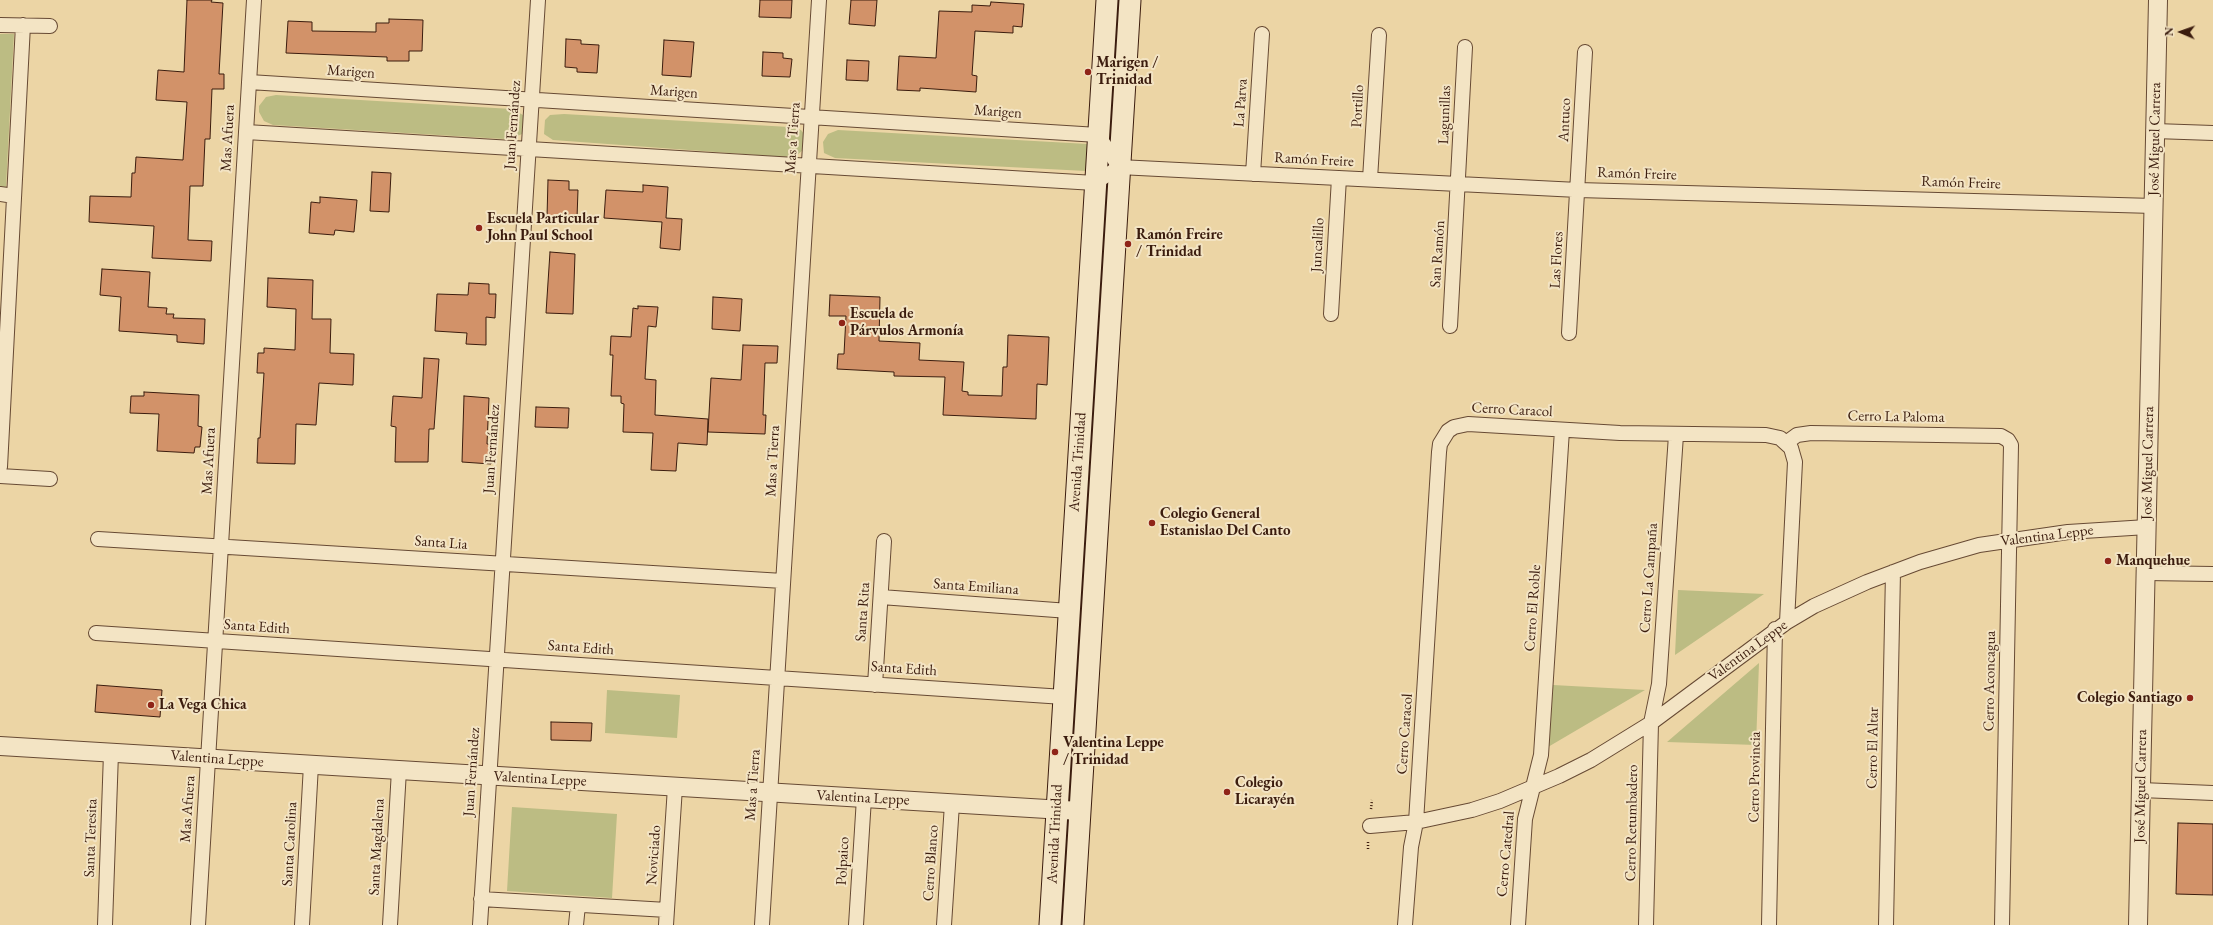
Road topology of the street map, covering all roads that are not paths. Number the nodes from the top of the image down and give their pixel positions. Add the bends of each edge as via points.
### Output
1 (254, 0) edge
2 (538, 0) edge
3 (819, 0) edge
4 (1107, 0) edge
5 (1130, 0) edge
6 (2158, 0) edge
7 (0, 25) edge
8 (23, 25) junction
9 (50, 26) dead end
10 (1262, 34) dead end
11 (1379, 35) dead end
12 (1465, 47) dead end
13 (1585, 52) dead end
14 (249, 82) junction
15 (531, 100) junction
16 (812, 117) junction
17 (2155, 131) junction
18 (246, 132) junction
19 (2213, 133) edge
20 (1098, 135) junction
21 (528, 149) junction
22 (809, 166) junction
23 (1119, 167) junction
24 (1253, 174) junction
25 (1339, 178) junction
26 (1370, 180) junction
27 (1095, 183) junction
28 (1459, 184) junction
29 (1578, 190) junction
30 (7, 195) edge
31 (2154, 206) junction
32 (1331, 314) dead end
33 (1450, 326) dead end
34 (1569, 333) dead end
35 (1562, 430) junction
36 (1676, 435) junction
37 (2008, 440) joint
38 (1786, 443) junction
39 (0, 467) edge
40 (0, 476) edge
41 (50, 479) dead end
42 (2147, 527) junction
43 (98, 539) dead end
44 (2010, 539) junction
45 (884, 541) dead end
46 (221, 546) junction
47 (502, 564) junction
48 (1893, 572) junction
49 (2146, 573) junction
50 (2213, 574) edge
51 (783, 581) junction
52 (881, 597) junction
53 (1069, 611) junction
54 (1781, 625) junction
55 (96, 633) dead end
56 (215, 641) junction
57 (496, 660) junction
58 (777, 678) junction
59 (875, 685) junction
60 (1064, 698) junction
61 (1651, 723) junction
62 (0, 746) edge
63 (111, 753) junction
64 (208, 759) junction
65 (311, 765) junction
66 (399, 770) junction
67 (489, 776) junction
68 (675, 787) junction
69 (1532, 788) junction
70 (2141, 790) junction
71 (770, 793) junction
72 (2213, 793) edge
73 (864, 798) junction
74 (952, 804) junction
75 (1057, 810) junction
76 (1080, 811) junction
77 (1416, 822) junction
78 (1370, 826) dead end
79 (481, 899) junction
80 (578, 905) junction
81 (667, 910) junction
82 (105, 925) edge
83 (198, 925) edge
84 (302, 925) edge
85 (390, 925) edge
86 (480, 925) edge
87 (576, 925) edge
88 (666, 925) edge
89 (762, 925) edge
90 (856, 925) edge
91 (944, 925) edge
92 (1050, 925) edge
93 (1073, 925) edge
94 (1405, 925) edge
95 (1518, 925) edge
96 (1646, 925) edge
97 (1769, 925) edge
98 (1886, 925) edge
99 (2002, 925) edge
100 (2138, 925) edge

1 - 14 street, Mas Afuera
2 - 15 street, Juan Fernández
3 - 16 street, Mas a Tierra
4 - 20 main road, Avenida Trinidad
5 - 23 main road, Avenida Trinidad
6 - 17 street, José Miguel Carrera
7 - 8 street
8 - 9 street
8 - 30 street
10 - 24 street, La Parva
11 - 26 street, Portillo
12 - 28 street, Lagunillas
13 - 29 street, Antuco
14 - 15 street, Marigen
14 - 18 street, Mas Afuera
15 - 16 street, Marigen
15 - 21 street, Juan Fernández
16 - 20 street, Marigen
16 - 22 street, Mas a Tierra
17 - 19 street
17 - 31 street, José Miguel Carrera
18 - 21 street
18 - 46 street, Mas Afuera
20 - 23 street
20 - 27 main road, Avenida Trinidad
21 - 22 street
21 - 47 street, Juan Fernández
22 - 27 street
22 - 51 street, Mas a Tierra
23 - 24 street, Ramón Freire
23 - 27 street
23 - 76 main road, Avenida Trinidad
24 - 25 street, Ramón Freire
25 - 26 street, Ramón Freire
25 - 32 street, Juncalillo
26 - 28 street, Ramón Freire
27 - 53 main road, Avenida Trinidad
28 - 29 street, Ramón Freire
28 - 33 street, San Ramón
29 - 31 street, Ramón Freire
29 - 34 street, Las Flores
30 - 39 street
31 - 42 street, José Miguel Carrera
35 - 36 street, Cerro Caracol
35 - 69 street, Cerro El Roble via 1541,755
35 - 77 street, Cerro Caracol via 1461,425 1448,431 1440,444
36 - 38 street, Cerro Caracol via 1773,436
36 - 61 street, Cerro La Campaña via 1659,684
37 - 38 street, Cerro La Paloma via 2000,436 1811,433 1797,435
37 - 44 street, Cerro Aconcagua via 2012,450 2008,515
38 - 54 street via 1794,455 1796,468
40 - 41 street
42 - 44 street, Valentina Leppe
42 - 49 street, José Miguel Carrera
43 - 46 street, Santa Lia
44 - 48 street, Valentina Leppe via 1947,554
44 - 99 street, Cerro Aconcagua
45 - 52 street, Santa Rita
46 - 47 street, Santa Lia
46 - 56 street, Mas Afuera
47 - 51 street, Santa Lia
47 - 57 street, Juan Fernández
48 - 54 street, Valentina Leppe via 1842,593
48 - 98 street, Cerro El Altar
49 - 50 street
49 - 70 street, José Miguel Carrera
51 - 58 street, Mas a Tierra
52 - 53 street, Santa Emiliana
52 - 59 street, Santa Rita
53 - 60 main road, Avenida Trinidad
54 - 61 street, Valentina Leppe
54 - 97 street, Cerro Provincia
55 - 56 street, Santa Edith
56 - 57 street, Santa Edith
56 - 64 street, Mas Afuera
57 - 58 street, Santa Edith
57 - 67 street, Juan Fernández
58 - 59 street, Santa Edith
58 - 71 street, Mas a Tierra
59 - 60 street, Santa Edith
60 - 75 main road, Avenida Trinidad
61 - 69 street, Valentina Leppe via 1590,760
61 - 96 street, Cerro Retumbadero
62 - 63 street, Valentina Leppe
63 - 64 street, Valentina Leppe
63 - 82 street, Santa Teresita
64 - 65 street, Valentina Leppe
64 - 83 street, Mas Afuera
65 - 66 street, Valentina Leppe
65 - 84 street, Santa Carolina
66 - 67 street, Valentina Leppe
66 - 85 street, Santa Magdalena
67 - 68 street, Valentina Leppe
67 - 79 street, Juan Fernández
68 - 71 street, Valentina Leppe
68 - 81 street, Noviciado
69 - 77 street, Valentina Leppe via 1472,810
69 - 95 street, Cerro Catedral via 1525,819
70 - 72 street
70 - 100 street, José Miguel Carrera
71 - 73 street, Valentina Leppe
71 - 89 street, Mas a Tierra
73 - 74 street, Valentina Leppe
73 - 90 street, Polpaico
74 - 75 street, Valentina Leppe
74 - 91 street, Cerro Blanco
75 - 76 street, Valentina Leppe
75 - 92 main road, Avenida Trinidad
76 - 93 main road, Avenida Trinidad
77 - 78 street, Valentina Leppe
77 - 94 street, Cerro Caracol via 1411,848
79 - 80 street
79 - 86 street, Juan Fernández
80 - 81 street
80 - 87 street
81 - 88 street, Noviciado

